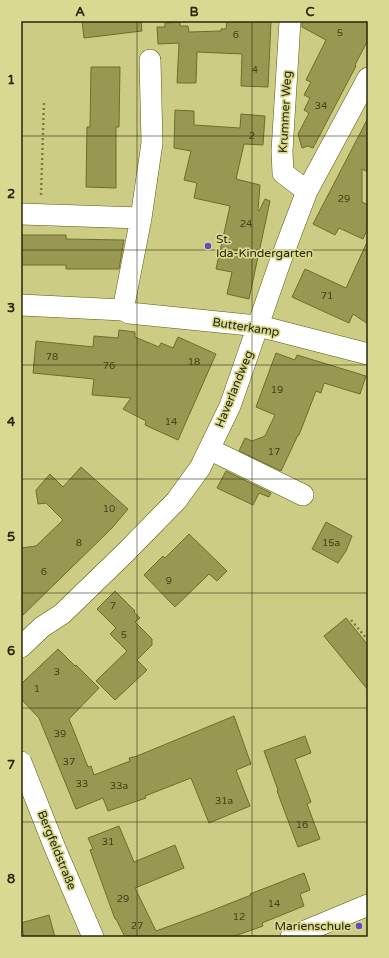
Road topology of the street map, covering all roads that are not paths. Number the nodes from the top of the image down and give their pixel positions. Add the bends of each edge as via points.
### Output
1 (290, 21) edge
2 (150, 60) dead end
3 (368, 78) edge
4 (306, 191) junction
5 (31, 214) edge
6 (141, 218) junction
7 (21, 305) edge
8 (123, 310) junction
9 (259, 326) junction
10 (368, 354) edge
11 (210, 448) junction
12 (303, 495) dead end
13 (21, 647) edge
14 (21, 762) edge
15 (368, 905) edge
16 (93, 937) edge
17 (291, 937) edge

1 - 4 street, Krummer Weg via 282,151 283,173
2 - 6 street via 152,143
3 - 4 street, Haverlandweg
4 - 9 street, Haverlandweg
5 - 6 street
6 - 8 street
7 - 8 street, Butterkamp
8 - 9 street, Butterkamp via 129,313
9 - 10 street, Butterkamp
9 - 11 street, Haverlandweg via 230,406
11 - 12 street
11 - 13 street, Haverlandweg via 200,468 176,502 62,614 42,627
14 - 16 street, Bergfeldstraße
15 - 17 street

